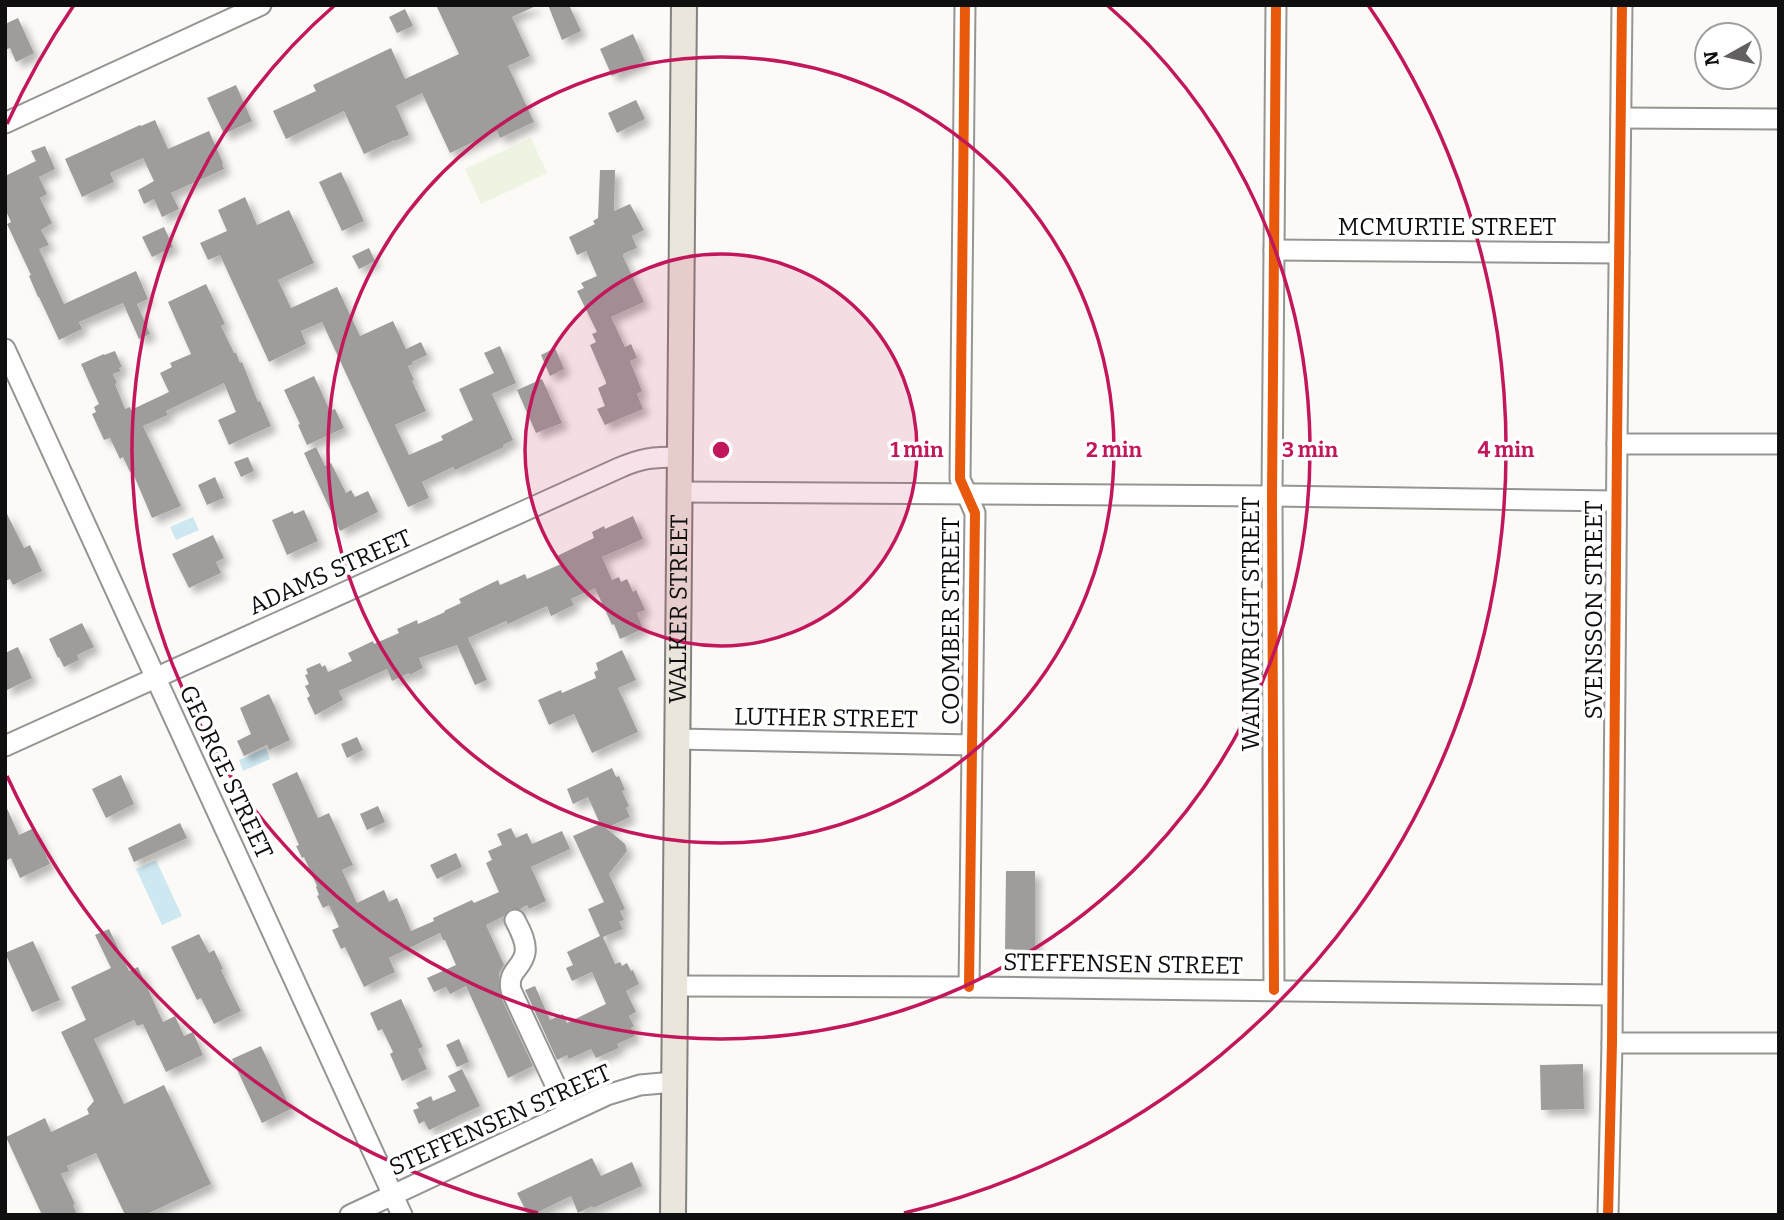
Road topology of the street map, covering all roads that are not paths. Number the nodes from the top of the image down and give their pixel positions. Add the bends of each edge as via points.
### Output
1 (261, 5) edge
2 (684, 5) edge
3 (965, 5) edge
4 (1276, 5) edge
5 (1622, 5) edge
6 (1621, 118) junction
7 (1779, 119) edge
8 (5, 122) edge
9 (1274, 250) junction
10 (1619, 253) junction
11 (5, 349) edge
12 (1617, 444) junction
13 (1779, 444) edge
14 (679, 457) junction
15 (679, 492) junction
16 (966, 494) junction
17 (1272, 496) junction
18 (1616, 501) junction
19 (156, 678) junction
20 (677, 739) junction
21 (973, 745) junction
22 (5, 746) edge
23 (515, 920) dead end
24 (675, 986) junction
25 (970, 987) junction
26 (1274, 990) junction
27 (1612, 995) junction
28 (1612, 1042) junction
29 (1779, 1042) edge
30 (674, 1082) junction
31 (568, 1112) junction
32 (393, 1195) junction
33 (350, 1215) edge
34 (402, 1215) edge
35 (673, 1215) edge
36 (1608, 1215) edge

1 - 8 street
2 - 14 main road, WALKER STREET
3 - 16 street, COOMBER STREET via 960,479
4 - 9 street, WAINWRIGHT STREET
5 - 6 street, SVENSSON STREET
6 - 7 street
6 - 10 street, SVENSSON STREET
9 - 10 street, MCMURTIE STREET
9 - 17 street, WAINWRIGHT STREET
10 - 12 street, SVENSSON STREET
11 - 19 street, GEORGE STREET
12 - 13 street
12 - 18 street, SVENSSON STREET
14 - 15 main road, WALKER STREET
14 - 19 street, ADAMS STREET via 637,460
15 - 16 street
15 - 20 main road, WALKER STREET
16 - 17 street
16 - 21 street, COOMBER STREET via 975,513
17 - 18 street
17 - 26 street, WAINWRIGHT STREET
18 - 27 street, SVENSSON STREET
19 - 22 street, ADAMS STREET
19 - 32 street, GEORGE STREET
20 - 21 street, LUTHER STREET
20 - 24 main road, WALKER STREET
21 - 25 street, COOMBER STREET
23 - 31 street via 526,951 510,979 512,990
24 - 25 street, STEFFENSEN STREET
24 - 30 main road, WALKER STREET
25 - 26 street, STEFFENSEN STREET
26 - 27 street, STEFFENSEN STREET
27 - 28 street, SVENSSON STREET
28 - 29 street
28 - 36 street, SVENSSON STREET
30 - 31 street, STEFFENSEN STREET via 640,1086
30 - 35 main road, WALKER STREET
31 - 32 street, STEFFENSEN STREET
32 - 33 street, STEFFENSEN STREET
32 - 34 street, GEORGE STREET

